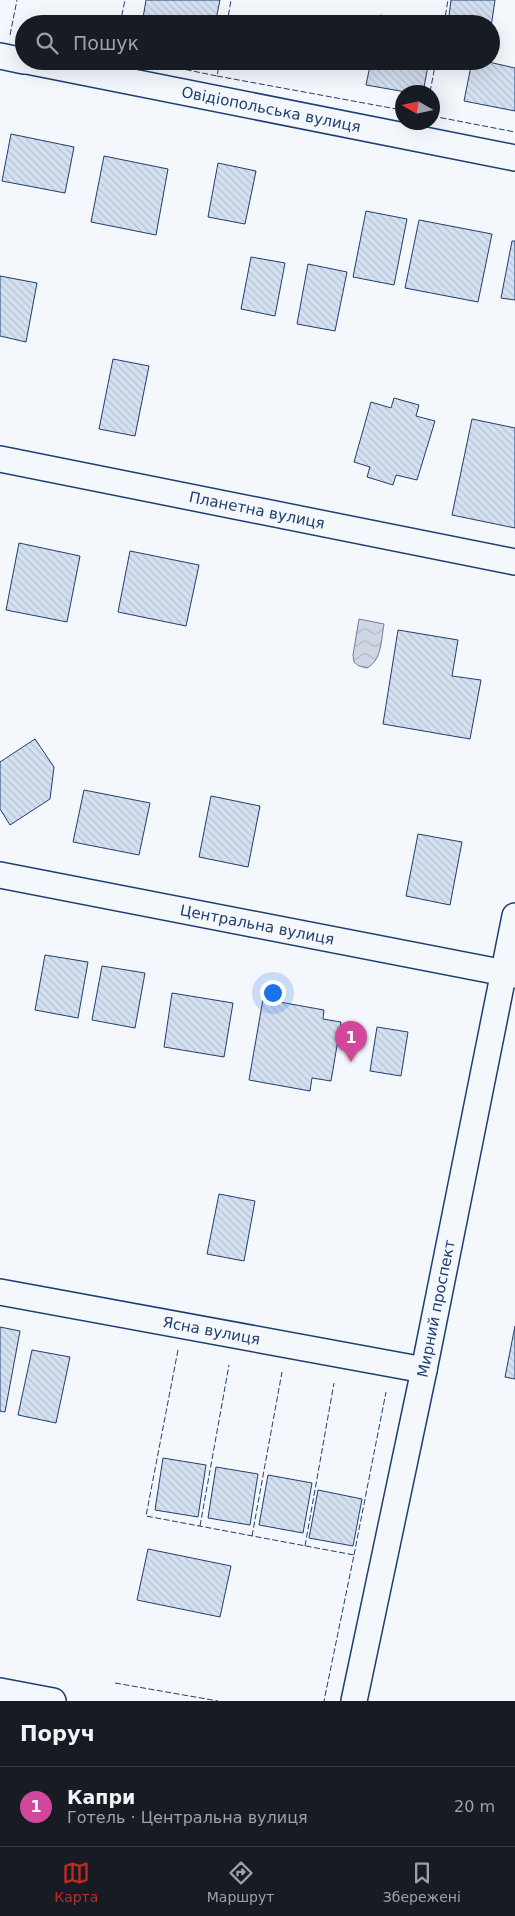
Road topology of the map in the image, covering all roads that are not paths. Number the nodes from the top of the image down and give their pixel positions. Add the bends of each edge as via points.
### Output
1 (0, 56) edge
2 (15, 58) edge
3 (73, 70) edge
4 (515, 158) edge
5 (0, 459) edge
6 (515, 562) edge
7 (0, 875) edge
8 (515, 916) edge
9 (510, 974) edge
10 (0, 1292) edge
11 (424, 1370) junction
12 (0, 1691) edge
13 (54, 1701) edge
14 (354, 1701) edge

1 - 2 street
3 - 4 street, Овідіопольська вулиця
5 - 6 street, Планетна вулиця
7 - 9 street, Центральна вулиця
8 - 9 street, Мирний проспект
9 - 11 street, Мирний проспект
10 - 11 street, Ясна вулиця
11 - 14 street, Мирний проспект
12 - 13 street

